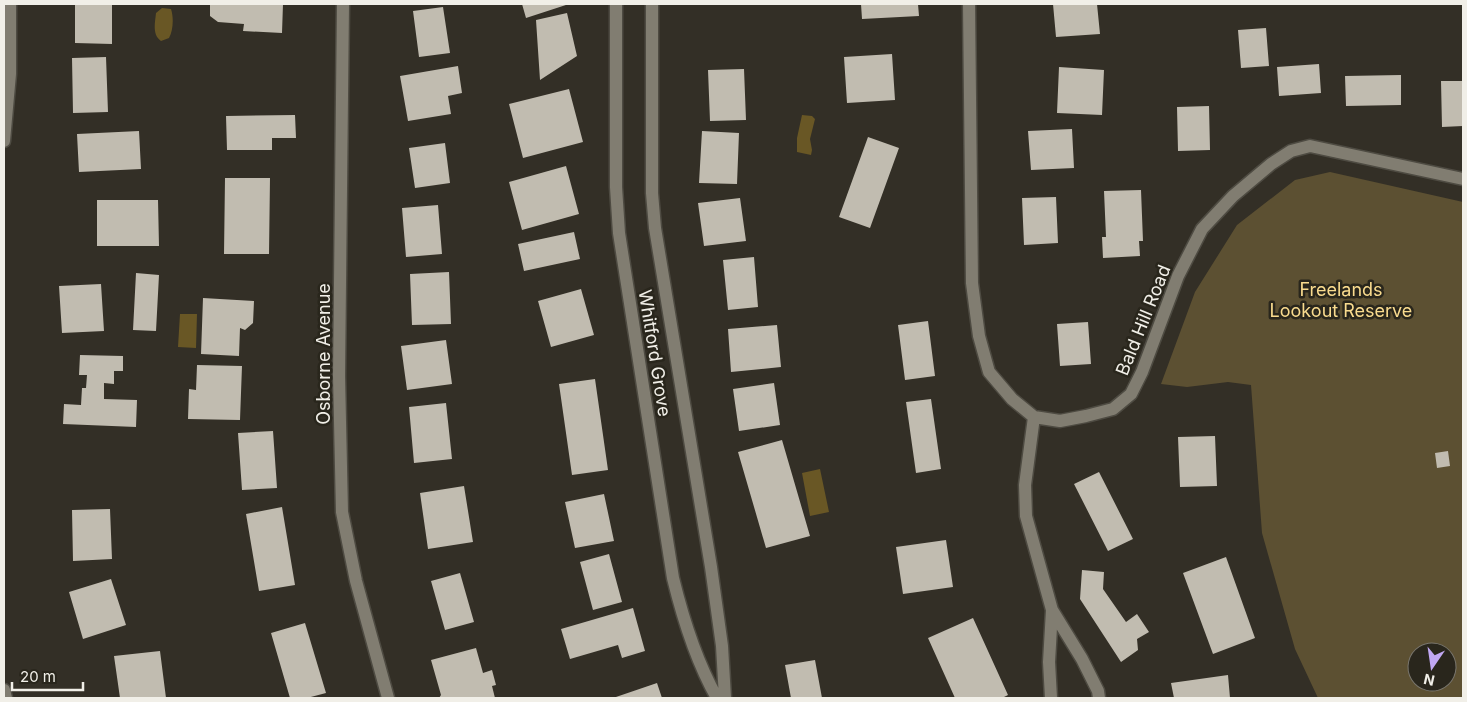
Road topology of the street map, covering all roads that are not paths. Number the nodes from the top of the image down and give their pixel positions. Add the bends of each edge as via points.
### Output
1 (10, 4) edge
2 (343, 4) edge
3 (616, 4) edge
4 (652, 4) edge
5 (968, 4) edge
6 (4, 141) edge
7 (1463, 179) edge
8 (1034, 417) junction
9 (1052, 610) junction
10 (4, 690) edge
11 (6, 698) edge
12 (388, 698) edge
13 (717, 698) edge
14 (725, 698) edge
15 (1051, 698) edge
16 (1099, 698) edge

1 - 6 street via 10,74
2 - 12 street, Osborne Avenue via 339,376 342,512 356,580
3 - 13 street, Whitford Grove via 616,187 623,261 681,611 706,680
4 - 14 street, Whitford Grove via 652,193 655,228 711,566 722,646
5 - 8 street via 972,283 979,336 989,372 1012,399
7 - 8 street, Bald Hill Road via 1310,146 1292,152 1271,164 1233,196 1202,229 1178,276 1131,394 1112,408 1086,416 1060,421
8 - 9 street via 1025,485 1026,516
9 - 15 street
9 - 16 street via 1082,659
10 - 11 street

